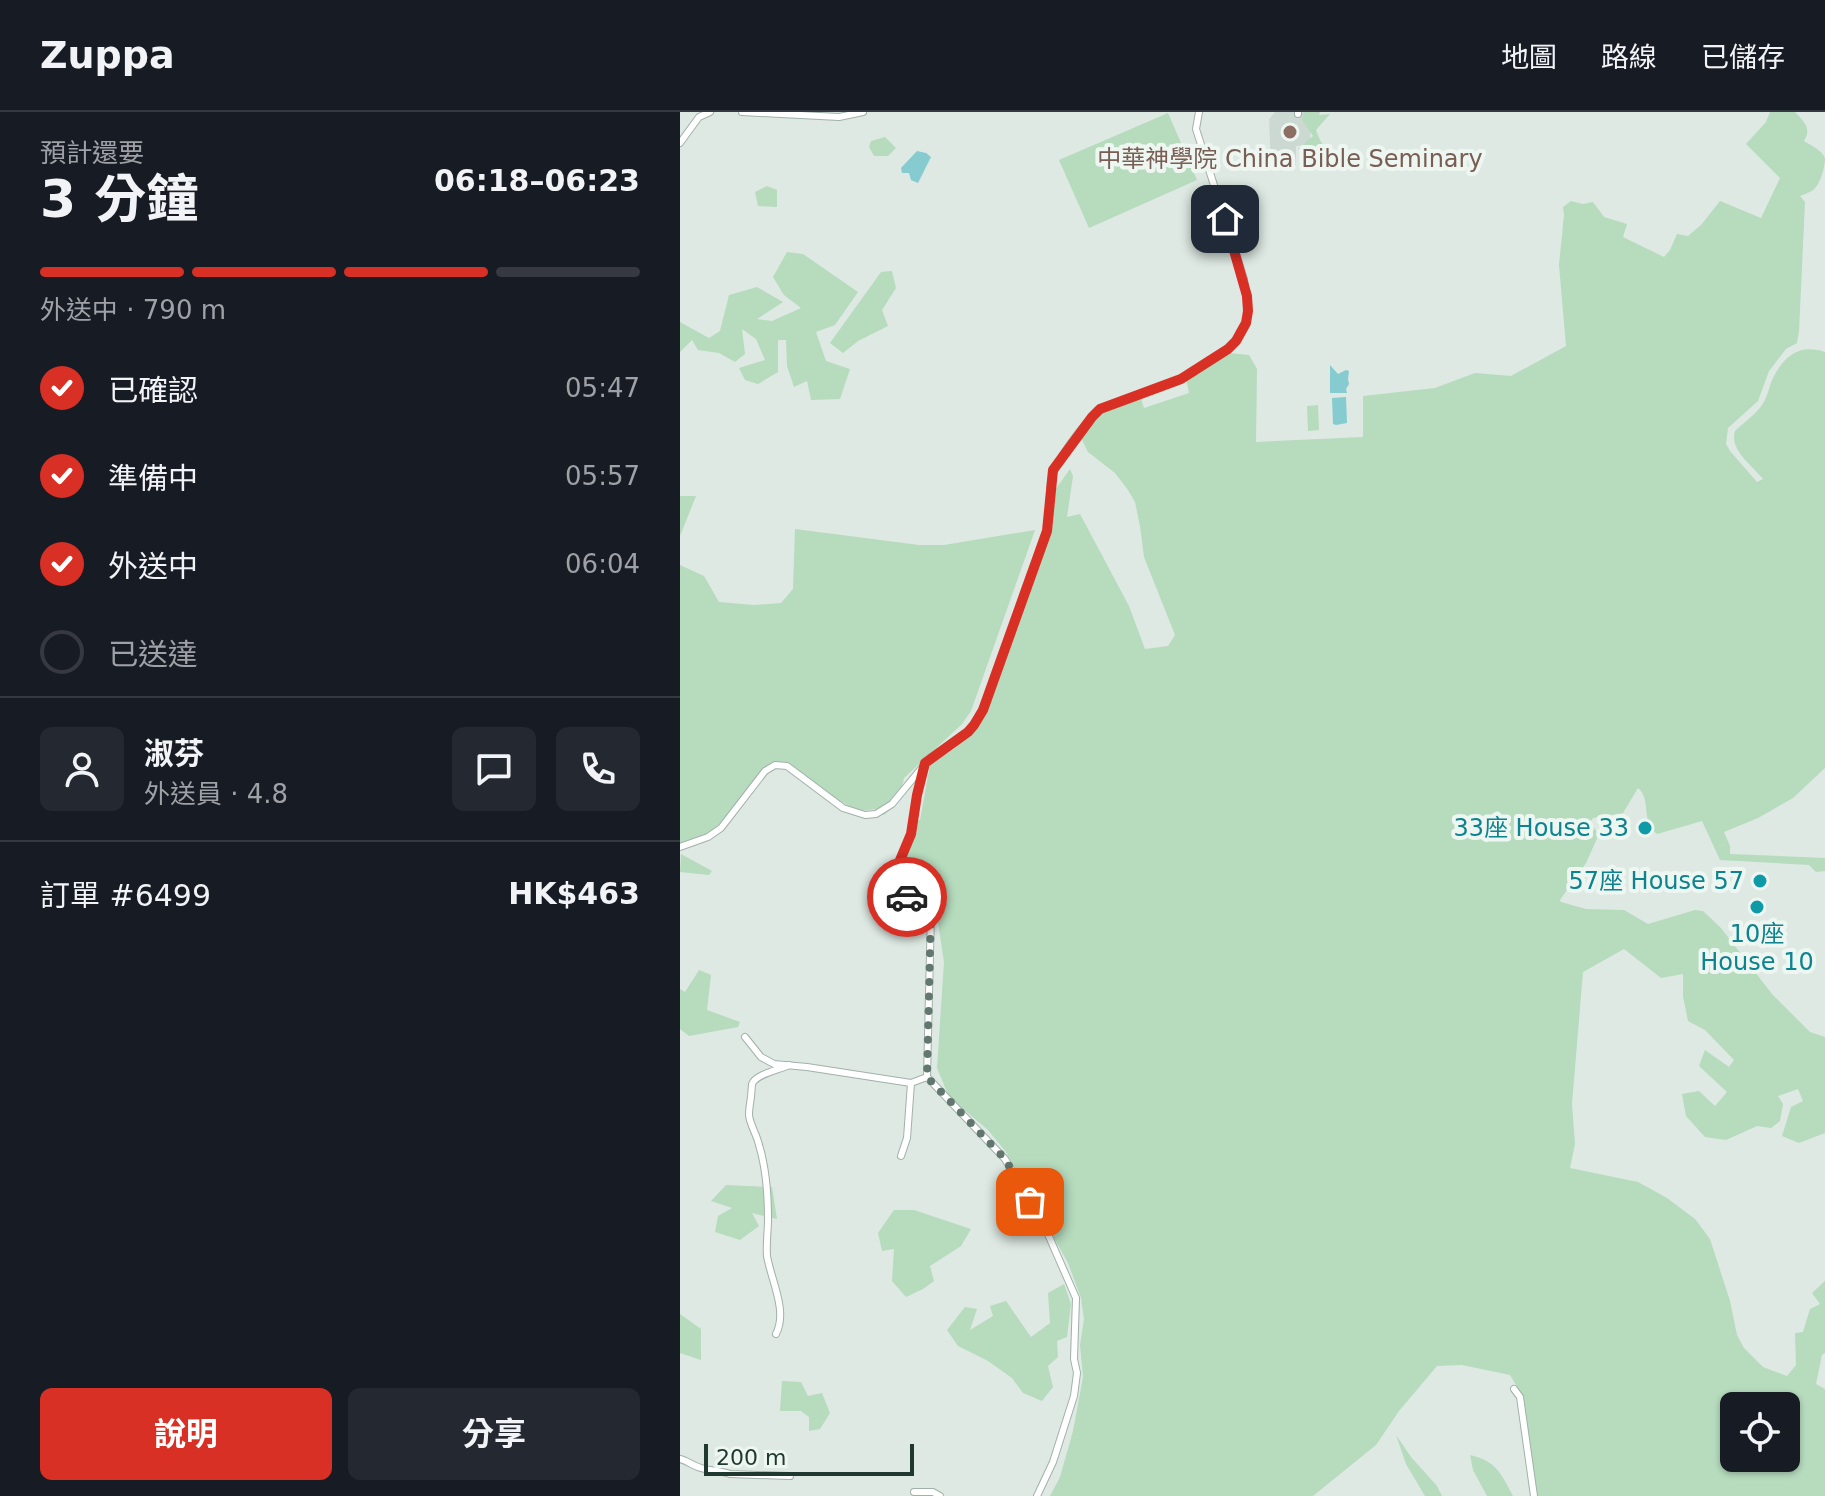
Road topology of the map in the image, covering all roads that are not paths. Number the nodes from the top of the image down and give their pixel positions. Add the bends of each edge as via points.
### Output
1 (710, 112) edge
2 (742, 112) edge
3 (863, 112) edge
4 (1199, 112) edge
5 (767, 113) edge
6 (680, 143) edge
7 (925, 763) junction
8 (680, 847) edge
9 (745, 1037) dead end
10 (789, 1065) junction
11 (927, 1077) junction
12 (911, 1083) junction
13 (901, 1156) dead end
14 (776, 1334) dead end
15 (1514, 1389) dead end
16 (680, 1459) edge
17 (790, 1476) dead end
18 (914, 1492) dead end
19 (940, 1496) edge
20 (1037, 1496) edge
21 (1534, 1496) edge

1 - 6 street via 699,117
2 - 5 street
3 - 5 street via 839,117
4 - 7 street via 1198,138 1244,279 1246,323 1228,349 1181,379 1100,409 1060,458 1051,481 1047,531 983,710 968,732
7 - 8 street via 889,806 868,815 837,804 787,766 772,766 721,828
7 - 11 street via 911,834 898,865 897,890 928,904 931,912
9 - 10 street via 761,1057
10 - 12 street
10 - 14 street via 755,1079 749,1117 767,1187 767,1252 780,1315
11 - 12 street
11 - 20 street via 1005,1159 1043,1223 1076,1298 1074,1396
12 - 13 street
15 - 21 street via 1520,1397
16 - 17 street via 730,1474
18 - 19 street

